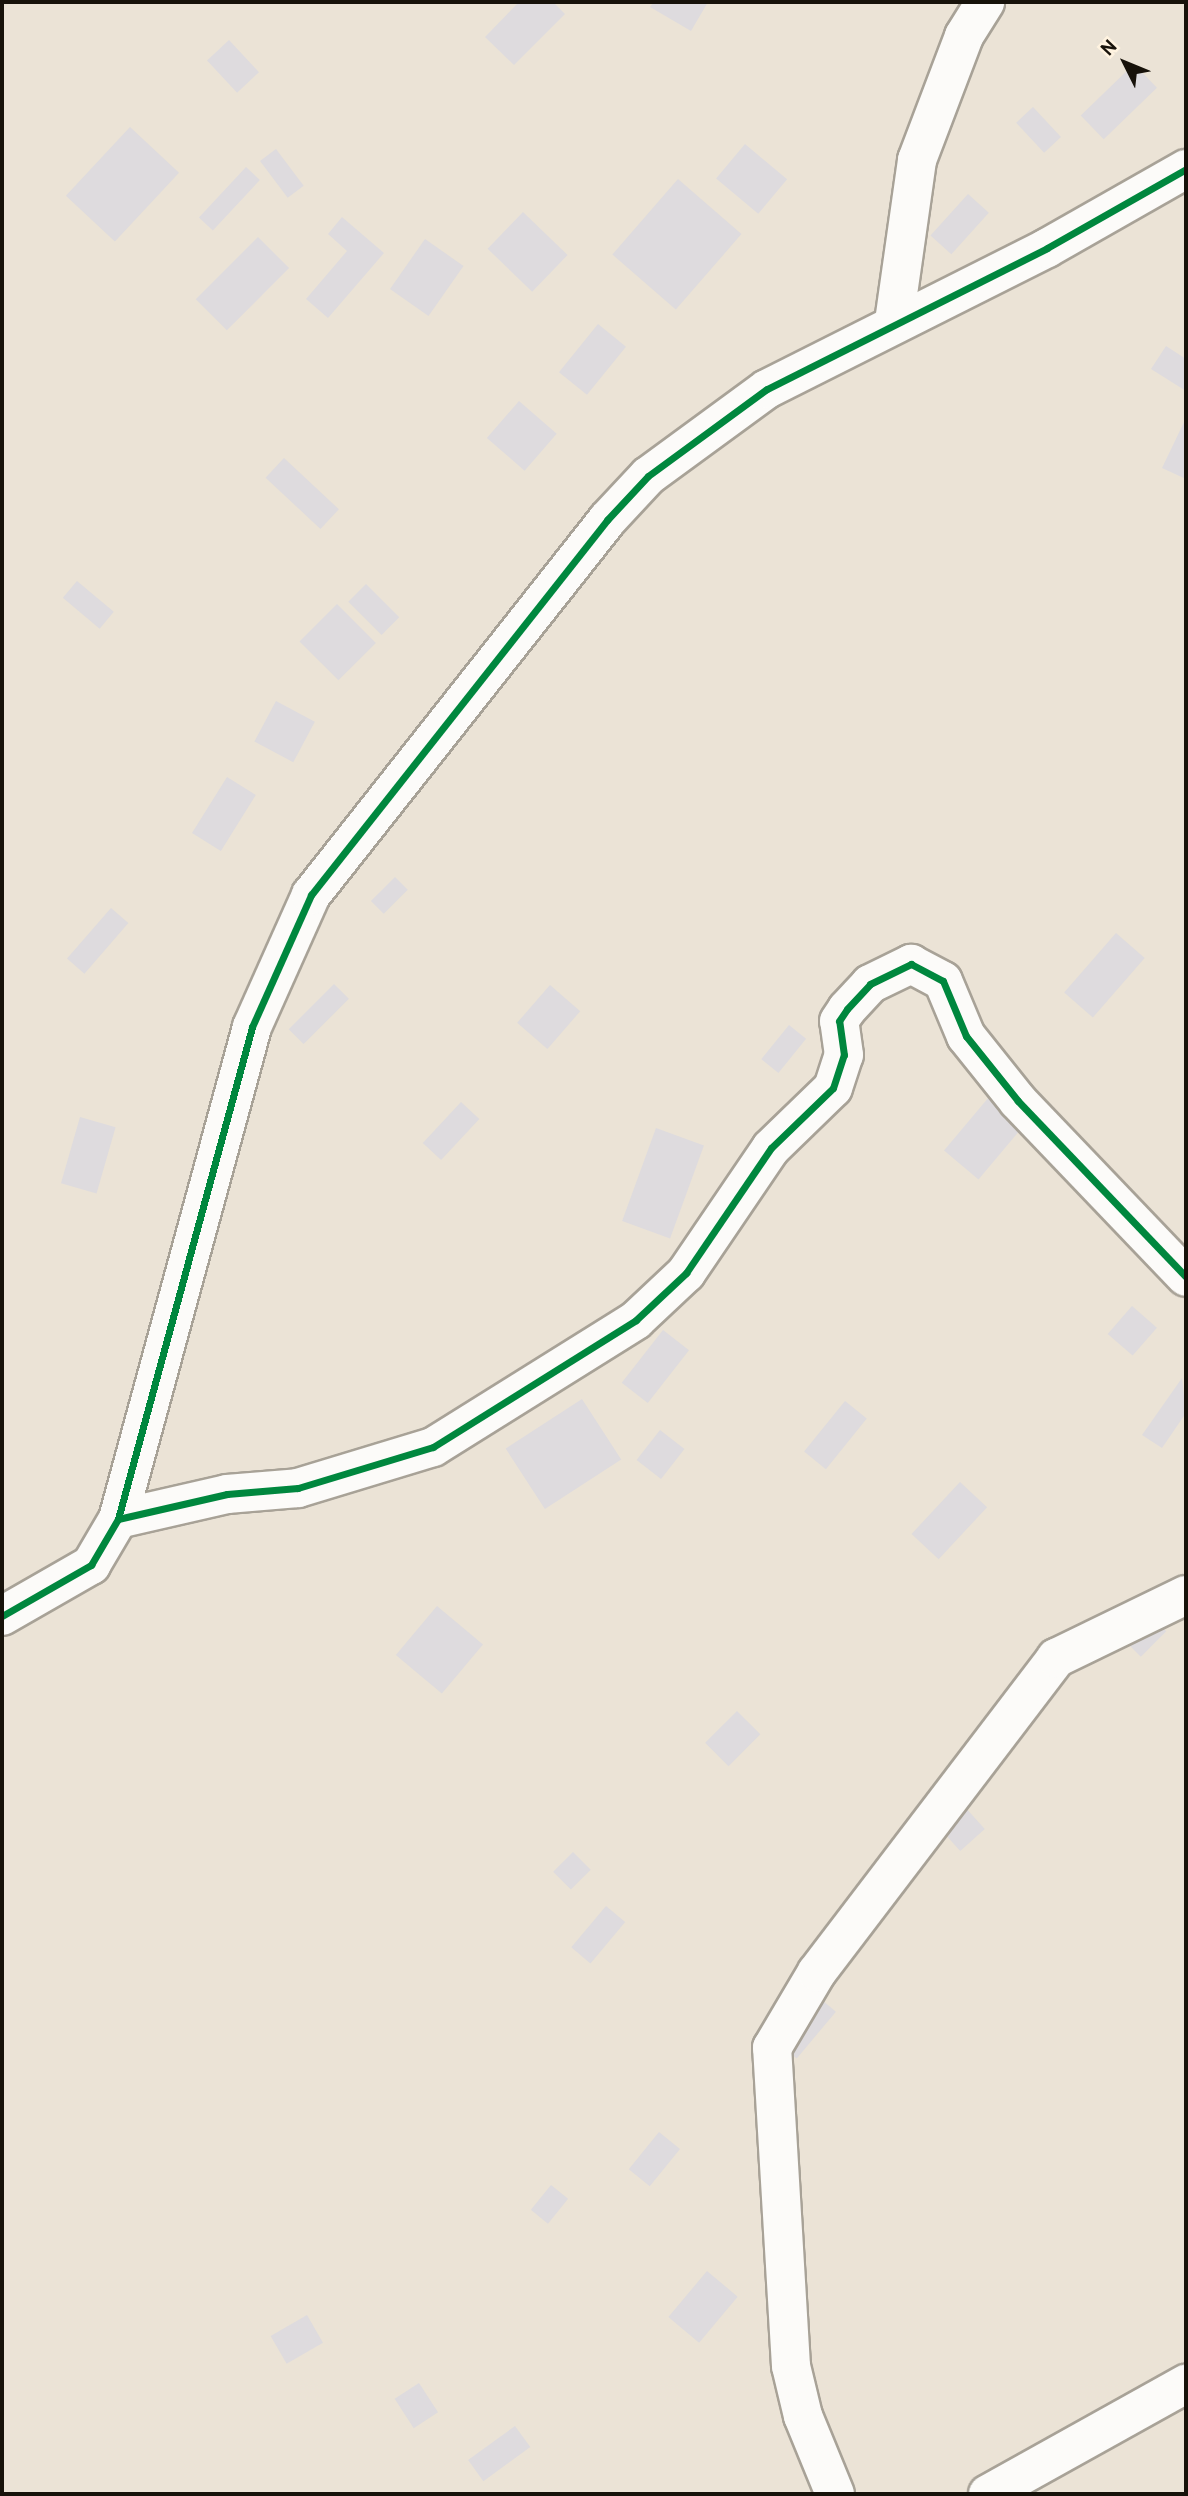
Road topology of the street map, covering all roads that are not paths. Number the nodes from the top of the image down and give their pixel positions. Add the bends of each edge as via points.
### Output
1 (985, 2) edge
2 (1186, 169) edge
3 (894, 322) junction
4 (1186, 1277) edge
5 (118, 1519) junction
6 (1186, 1595) edge
7 (2, 1616) edge
8 (1186, 2384) edge
9 (835, 2494) edge
10 (988, 2494) edge

1 - 3 street via 964,36 917,160
2 - 3 street via 1047,248
3 - 5 street via 767,389 648,476 311,895 252,1027
4 - 5 street via 1010,1091 966,1036 943,981 911,964 870,984 847,1009 839,1021 844,1055 833,1088 771,1149 686,1273 636,1320 433,1447 298,1488 227,1494
5 - 7 street via 91,1565
6 - 9 street via 1056,1658 817,1972 772,2048 791,2367 803,2416
8 - 10 street

